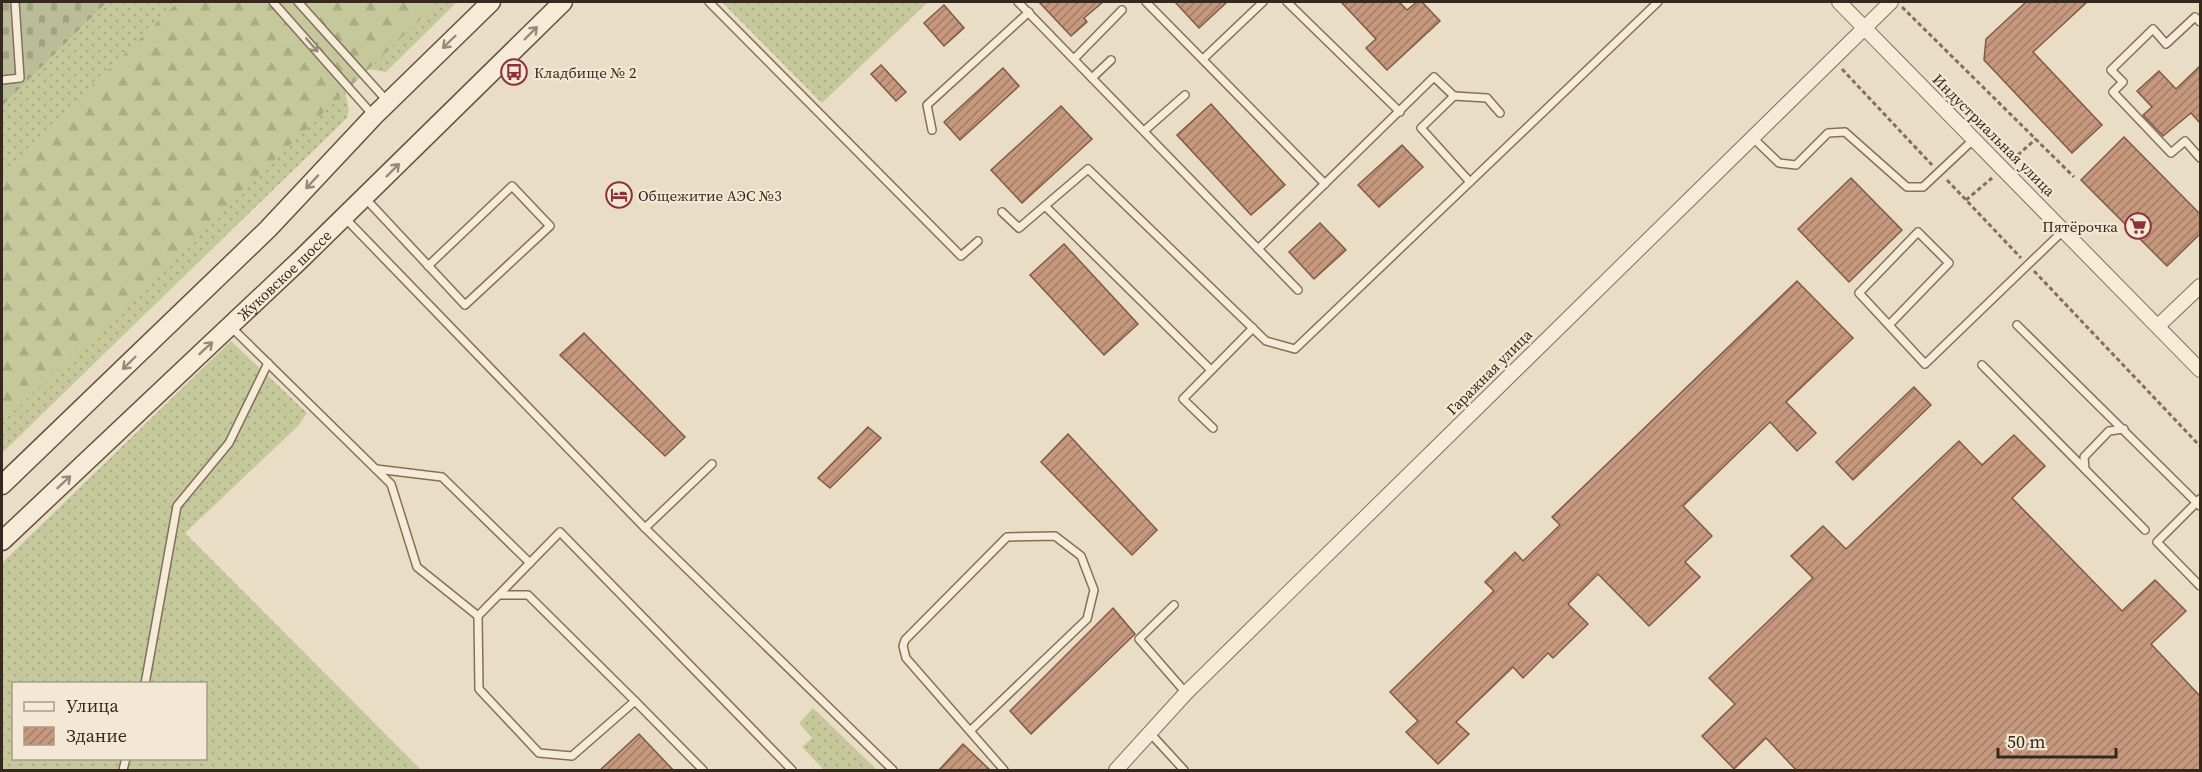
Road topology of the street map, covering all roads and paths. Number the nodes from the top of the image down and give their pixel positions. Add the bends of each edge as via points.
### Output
1 (15, 2) edge
2 (273, 2) edge
3 (298, 2) edge
4 (491, 2) edge
5 (563, 2) edge
6 (709, 2) edge
7 (1018, 2) edge
8 (1146, 2) edge
9 (1263, 2) edge
10 (1287, 2) edge
11 (1658, 2) edge
12 (1839, 2) edge
13 (1891, 2) edge
14 (1897, 2) edge
15 (1122, 10) dead end
16 (1029, 12) junction
17 (2200, 22) edge
18 (1864, 27) junction
19 (1831, 58) junction
20 (1074, 59) junction
21 (1203, 59) junction
22 (1111, 60) dead end
23 (1092, 78) junction
24 (2, 80) edge
25 (1185, 95) dead end
26 (1454, 96) junction
27 (388, 102) junction
28 (1400, 112) junction
29 (1500, 113) dead end
30 (374, 116) junction
31 (932, 130) dead end
32 (1144, 131) junction
33 (1752, 136) junction
34 (1974, 139) junction
35 (2200, 158) edge
36 (1939, 172) junction
37 (2074, 177) dead end
38 (1470, 182) junction
39 (1324, 184) junction
40 (365, 198) junction
41 (1045, 206) junction
42 (1002, 212) dead end
43 (344, 217) junction
44 (2064, 230) junction
45 (978, 241) dead end
46 (1258, 249) junction
47 (2028, 265) junction
48 (428, 266) dead end
49 (2200, 286) edge
50 (1298, 290) dead end
51 (1889, 325) junction
52 (2017, 325) dead end
53 (230, 326) junction
54 (2158, 326) junction
55 (1253, 328) junction
56 (268, 363) junction
57 (1982, 364) dead end
58 (1211, 370) junction
59 (2200, 370) edge
60 (1212, 428) dead end
61 (2124, 429) junction
62 (2200, 446) edge
63 (712, 464) dead end
64 (376, 469) junction
65 (2085, 469) junction
66 (2, 485) edge
67 (2200, 503) edge
68 (2, 520) edge
69 (22, 522) junction
70 (645, 528) junction
71 (2145, 530) dead end
72 (2, 541) edge
73 (530, 563) junction
74 (2200, 586) edge
75 (500, 595) junction
76 (1174, 605) dead end
77 (478, 616) junction
78 (145, 682) edge
79 (1186, 693) junction
80 (635, 701) junction
81 (971, 730) junction
82 (1150, 733) junction
83 (703, 771) edge
84 (792, 771) edge
85 (892, 771) edge
86 (1004, 771) edge
87 (1116, 771) edge
88 (1184, 771) edge

1 - 24 lane via 20,78
2 -> 30 lane
3 - 27 lane
4 -> 27 main road
40 -> 5 main road, Жуковское шоссе
6 - 45 lane via 962,256
7 - 16 lane
8 - 21 lane
9 - 21 lane
10 - 28 lane
11 - 38 lane
12 - 18 street, Индустриальная улица
13 - 18 street, Гаражная улица
14 - 37 path
15 - 20 lane
16 - 20 lane
16 - 31 lane via 927,105
17 - 35 lane via 2195,17 2166,44 2153,29 2111,70 2123,82 2114,92 2171,153 2185,141
18 - 19 street, Гаражная улица
18 - 34 street, Индустриальная улица
19 - 33 street, Гаражная улица
19 - 36 path
20 - 23 lane
21 - 39 lane
22 - 23 lane
23 - 32 lane
25 - 32 lane
26 - 28 lane via 1434,77
26 - 29 lane via 1486,98
26 - 38 lane via 1421,128
27 - 30 main road
28 - 39 lane
30 -> 66 main road via 268,229
32 - 46 lane
33 - 36 lane via 1779,163 1796,165 1828,134 1845,132 1906,187 1923,187
33 - 79 street, Гаражная улица
34 - 36 lane
34 - 44 street, Индустриальная улица
36 - 47 path
38 - 55 lane via 1295,350 1266,341
39 - 46 lane
40 - 43 main road, Жуковское шоссе
40 - 48 lane via 416,252 423,260 430,267 465,305 550,226 512,186 437,258
41 - 42 lane via 1019,228
41 - 55 lane via 1088,169
41 - 58 lane
43 - 53 main road, Жуковское шоссе
43 - 70 lane
44 - 47 lane
44 - 54 street, Индустриальная улица
46 - 50 lane
47 - 51 lane via 1925,364
47 - 62 path
49 - 54 street
51 - 51 lane via 1859,293 1918,232 1950,263
52 - 61 lane
53 - 56 lane
69 -> 53 main road, Жуковское шоссе
54 - 59 street, Индустриальная улица
55 - 58 lane
56 - 64 lane
56 - 78 lane via 229,444 177,506
57 - 65 lane
58 - 60 lane via 1183,399
61 - 65 lane via 2109,431 2084,457
61 - 67 lane
63 - 70 lane
64 - 73 lane via 442,477
64 - 77 lane via 391,484 417,567
65 - 71 lane
67 - 74 lane via 2157,542
68 - 69 main road
69 - 72 main road, Жуковское шоссе
70 - 85 lane
73 - 75 lane
73 - 84 lane via 560,532
75 - 77 lane
75 - 80 lane via 528,595
76 - 79 lane via 1139,639
77 - 80 lane via 479,689 539,753 572,756
79 - 82 street, Гаражная улица
80 - 83 lane
81 - 81 lane via 906,658 905,640 1007,537 1055,536 1081,556 1094,590 1087,619
81 - 86 lane
82 - 87 street, Гаражная улица
82 - 88 lane

